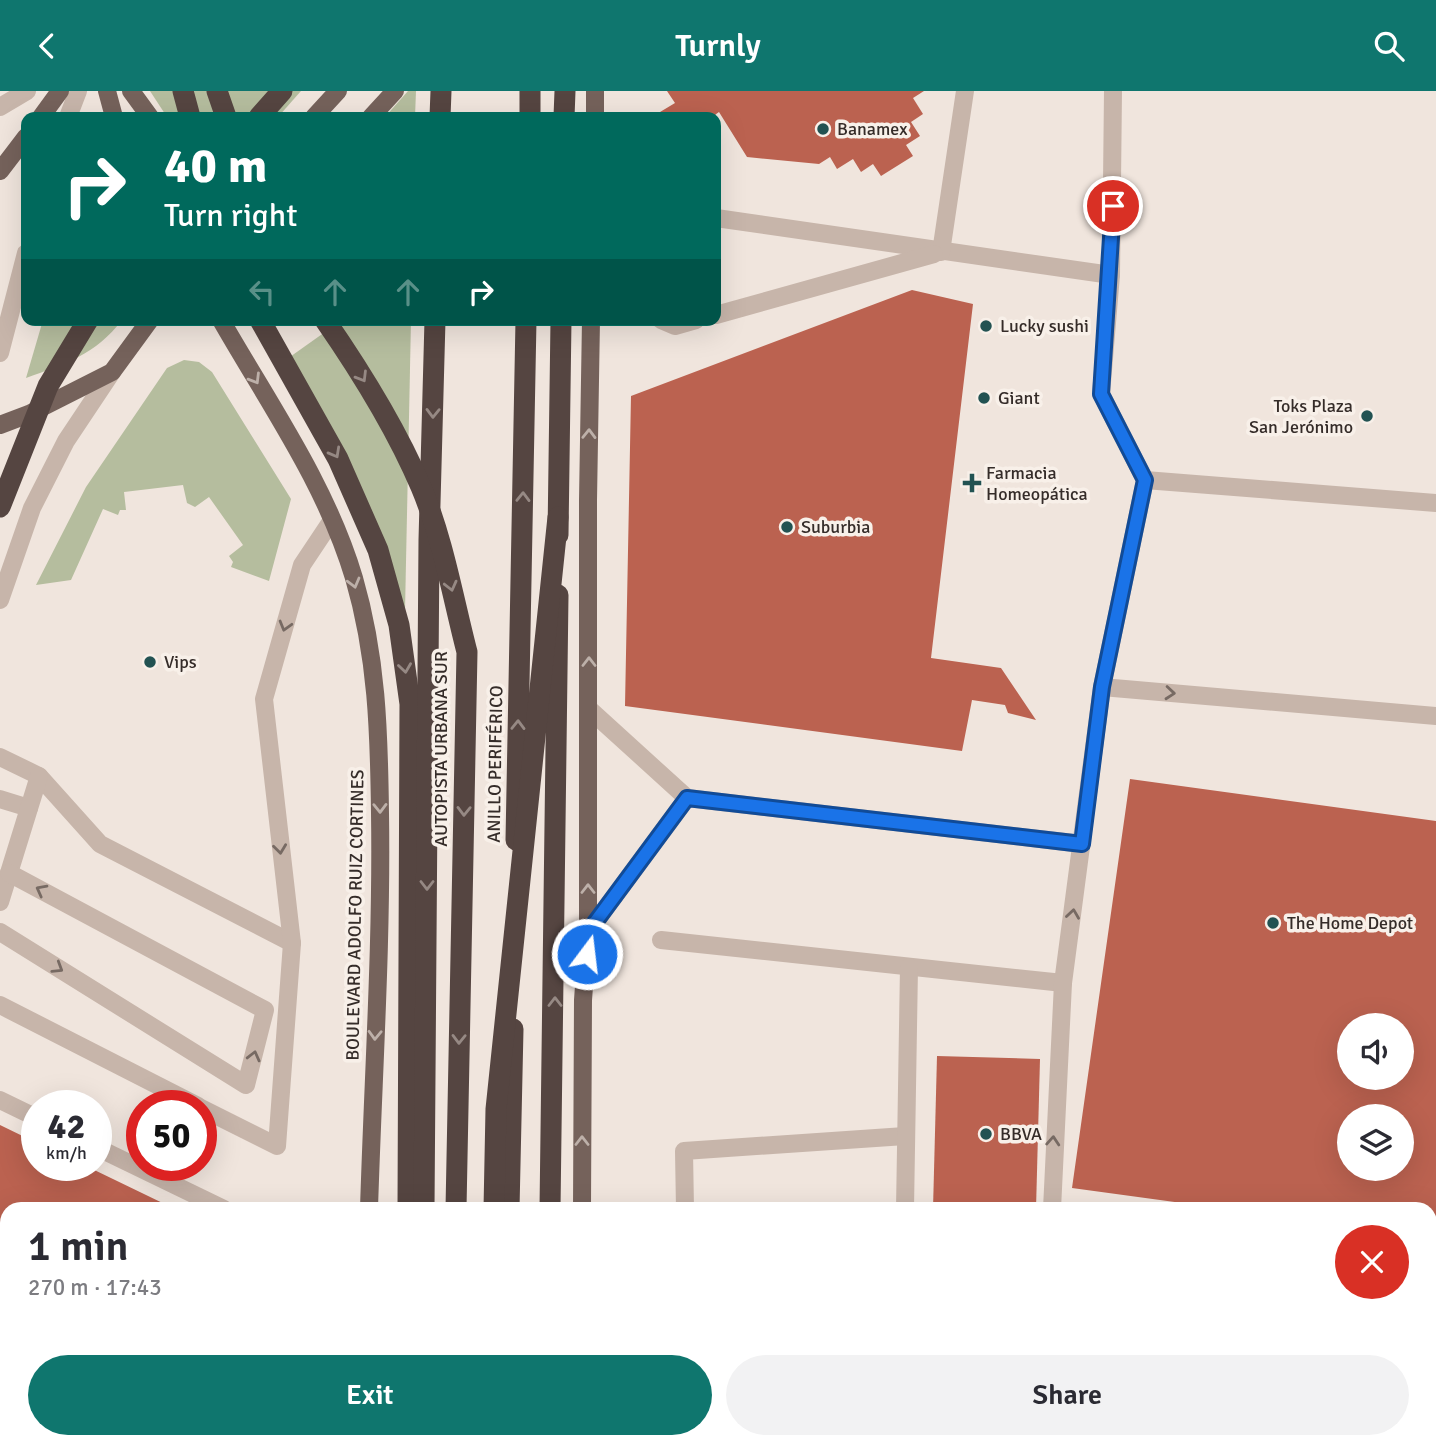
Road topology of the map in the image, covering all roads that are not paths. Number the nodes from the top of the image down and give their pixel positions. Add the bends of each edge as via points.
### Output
1 (27, 91) edge
2 (60, 91) edge
3 (78, 91) edge
4 (107, 91) edge
5 (131, 91) edge
6 (183, 91) edge
7 (218, 91) edge
8 (282, 91) edge
9 (338, 91) edge
10 (395, 91) edge
11 (440, 91) edge
12 (530, 91) edge
13 (565, 91) edge
14 (595, 91) edge
15 (965, 91) edge
16 (1113, 91) edge
17 (0, 107) edge
18 (45, 112) edge
19 (70, 112) edge
20 (113, 112) edge
21 (146, 112) edge
22 (189, 112) edge
23 (224, 112) edge
24 (263, 112) edge
25 (319, 112) edge
26 (376, 112) edge
27 (440, 112) edge
28 (530, 112) edge
29 (564, 112) edge
30 (595, 112) edge
31 (21, 144) edge
32 (0, 171) edge
33 (721, 219) edge
34 (941, 252) junction
35 (21, 272) edge
36 (1111, 275) junction
37 (721, 314) edge
38 (84, 326) edge
39 (146, 326) edge
40 (224, 326) edge
41 (236, 326) edge
42 (263, 326) edge
43 (329, 326) edge
44 (435, 326) edge
45 (526, 326) edge
46 (561, 326) edge
47 (591, 326) edge
48 (231, 338) junction
49 (0, 353) edge
50 (112, 372) junction
51 (0, 425) edge
52 (1145, 480) junction
53 (1436, 503) edge
54 (0, 507) edge
55 (558, 517) junction
56 (332, 520) junction
57 (0, 600) edge
58 (1102, 687) junction
59 (589, 709) junction
60 (1436, 716) edge
61 (0, 757) edge
62 (39, 776) junction
63 (687, 798) junction
64 (0, 799) edge
65 (29, 808) junction
66 (1082, 844) junction
67 (9, 873) junction
68 (0, 902) edge
69 (0, 932) edge
70 (588, 932) junction
71 (661, 940) dead end
72 (292, 943) junction
73 (909, 967) junction
74 (1063, 983) junction
75 (0, 1005) edge
76 (167, 1090) edge
77 (0, 1100) edge
78 (21, 1110) edge
79 (217, 1116) edge
80 (905, 1136) junction
81 (112, 1155) edge
82 (210, 1202) edge
83 (369, 1202) edge
84 (408, 1202) edge
85 (424, 1202) edge
86 (456, 1202) edge
87 (494, 1202) edge
88 (509, 1202) edge
89 (550, 1202) edge
90 (582, 1202) edge
91 (685, 1202) edge
92 (905, 1202) edge
93 (1052, 1202) edge

1 - 17 street
2 - 18 main road
3 - 19 street
4 - 20 main road
5 - 21 main road
6 - 22 highway
7 - 23 highway
8 - 24 highway
9 - 25 main road
10 - 26 main road
11 - 27 highway
12 - 28 highway
13 - 29 highway
14 - 30 main road
15 - 34 street
16 - 36 street
31 - 32 main road
33 - 34 street
34 - 36 street
34 - 37 street
35 - 49 street
36 - 52 street via 1101,394
38 - 54 highway, bridge via 48,386
39 - 50 main road
40 - 48 main road, BOULEVARD ADOLFO RUIZ CORTINES
41 - 48 main road
42 -> 84 highway via 338,459 378,550 399,625 410,704
43 -> 86 highway, AUTOPISTA URBANA SUR, bridge via 393,431 422,489 467,652
44 -> 85 highway
88 -> 45 highway, ANILLO PERIFÉRICO
46 - 55 highway
59 -> 47 main road
48 -> 56 main road, BOULEVARD ADOLFO RUIZ CORTINES via 309,469
50 - 51 main road
50 - 57 street via 66,441 32,508
52 - 53 street
52 - 58 street
55 - 87 highway, bridge via 496,1109
89 -> 55 highway, bridge
56 -> 72 street via 302,565 264,699
56 -> 83 main road, BOULEVARD ADOLFO RUIZ CORTINES via 353,577 378,703 381,873
58 -> 60 street
58 - 66 street
59 - 63 street
70 -> 59 main road
61 - 62 street
62 - 65 street
62 - 72 street via 100,844
63 - 66 street
63 - 70 street
64 - 65 street
65 - 67 street
74 -> 66 street
67 - 68 street
69 -> 67 street via 246,1086 265,1010
90 -> 70 main road
71 - 73 street
72 - 79 street via 277,1146
73 - 74 street
73 - 80 street
93 -> 74 street
75 - 76 street
77 - 78 street
80 - 91 street via 684,1151
80 - 92 street
81 - 82 street

